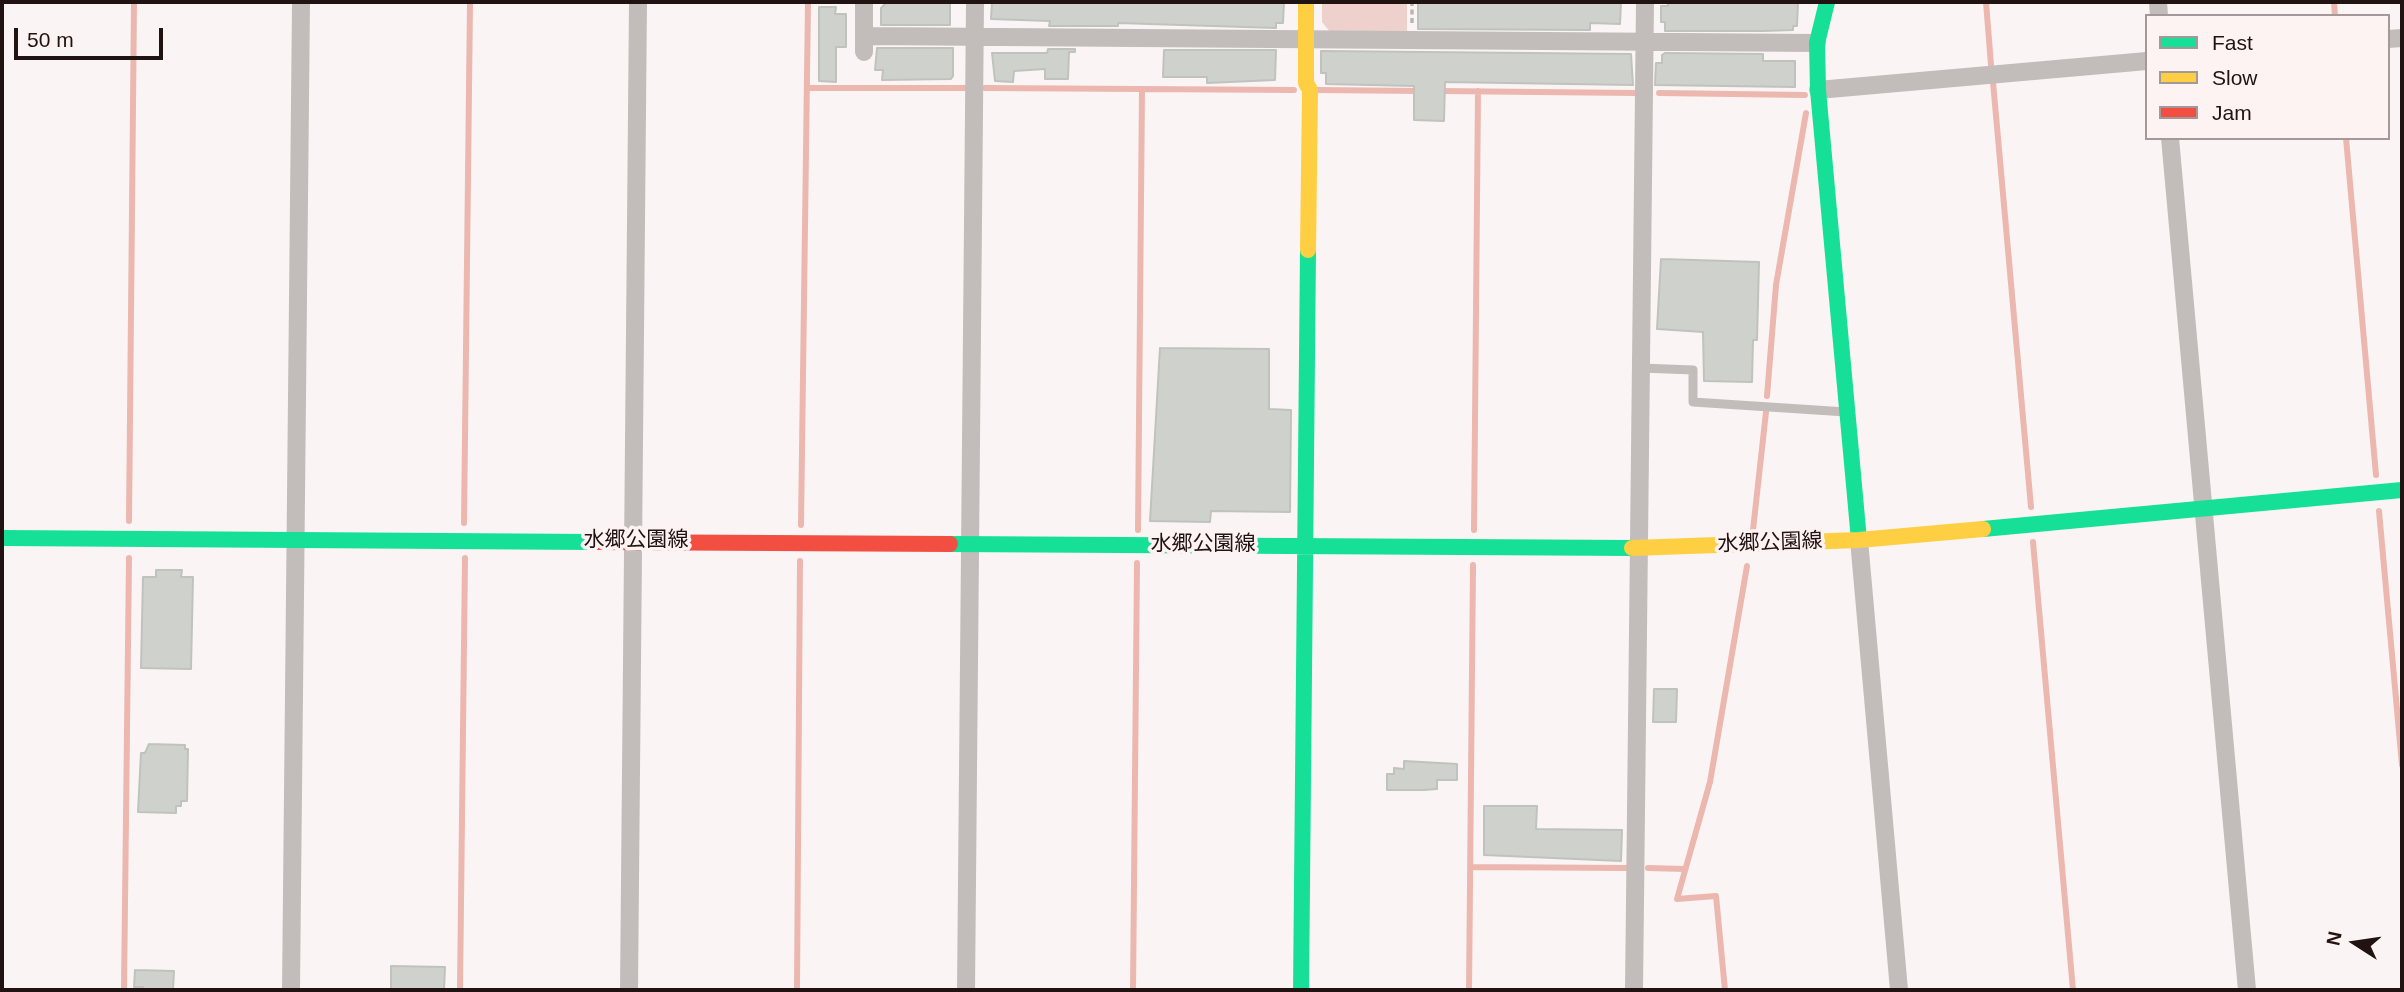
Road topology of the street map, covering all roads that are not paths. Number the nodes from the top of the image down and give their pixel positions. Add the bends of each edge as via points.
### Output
1 (302, 2) edge
2 (638, 2) edge
3 (864, 2) edge
4 (975, 2) edge
5 (1306, 2) edge
6 (1645, 2) edge
7 (1827, 2) edge
8 (975, 36) junction
9 (1306, 38) junction
10 (1645, 42) junction
11 (1817, 43) junction
12 (2145, 61) edge
13 (1818, 90) junction
14 (2171, 140) edge
15 (1641, 368) junction
16 (1848, 412) junction
17 (2402, 490) edge
18 (2204, 508) junction
19 (2, 538) edge
20 (295, 540) junction
21 (634, 540) junction
22 (1860, 540) junction
23 (971, 544) junction
24 (1307, 544) junction
25 (1639, 548) junction
26 (291, 990) edge
27 (629, 990) edge
28 (966, 990) edge
29 (1301, 990) edge
30 (1634, 990) edge
31 (1899, 990) edge
32 (2247, 990) edge

1 - 20 street
2 - 21 street
3 - 8 street via 864,44
4 - 8 street
5 - 9 main road
6 - 10 street
7 - 11 main road
8 - 9 street
8 - 23 street
9 - 10 street
9 - 24 main road via 1310,90
10 - 11 street
10 - 15 street
11 - 13 main road
12 - 13 street
13 - 16 main road
14 - 18 street
15 - 16 lane via 1693,370 1693,402
15 - 25 street
16 - 22 main road
17 - 18 main road, 水郷公園線
18 - 22 main road, 水郷公園線
18 - 32 street
19 - 20 main road, 水郷公園線
20 - 21 main road, 水郷公園線
20 - 26 street
21 - 23 main road, 水郷公園線
21 - 27 street
22 - 25 main road, 水郷公園線
22 - 31 street
23 - 24 main road, 水郷公園線
23 - 28 street
24 - 25 main road, 水郷公園線
24 - 29 main road
25 - 30 street

